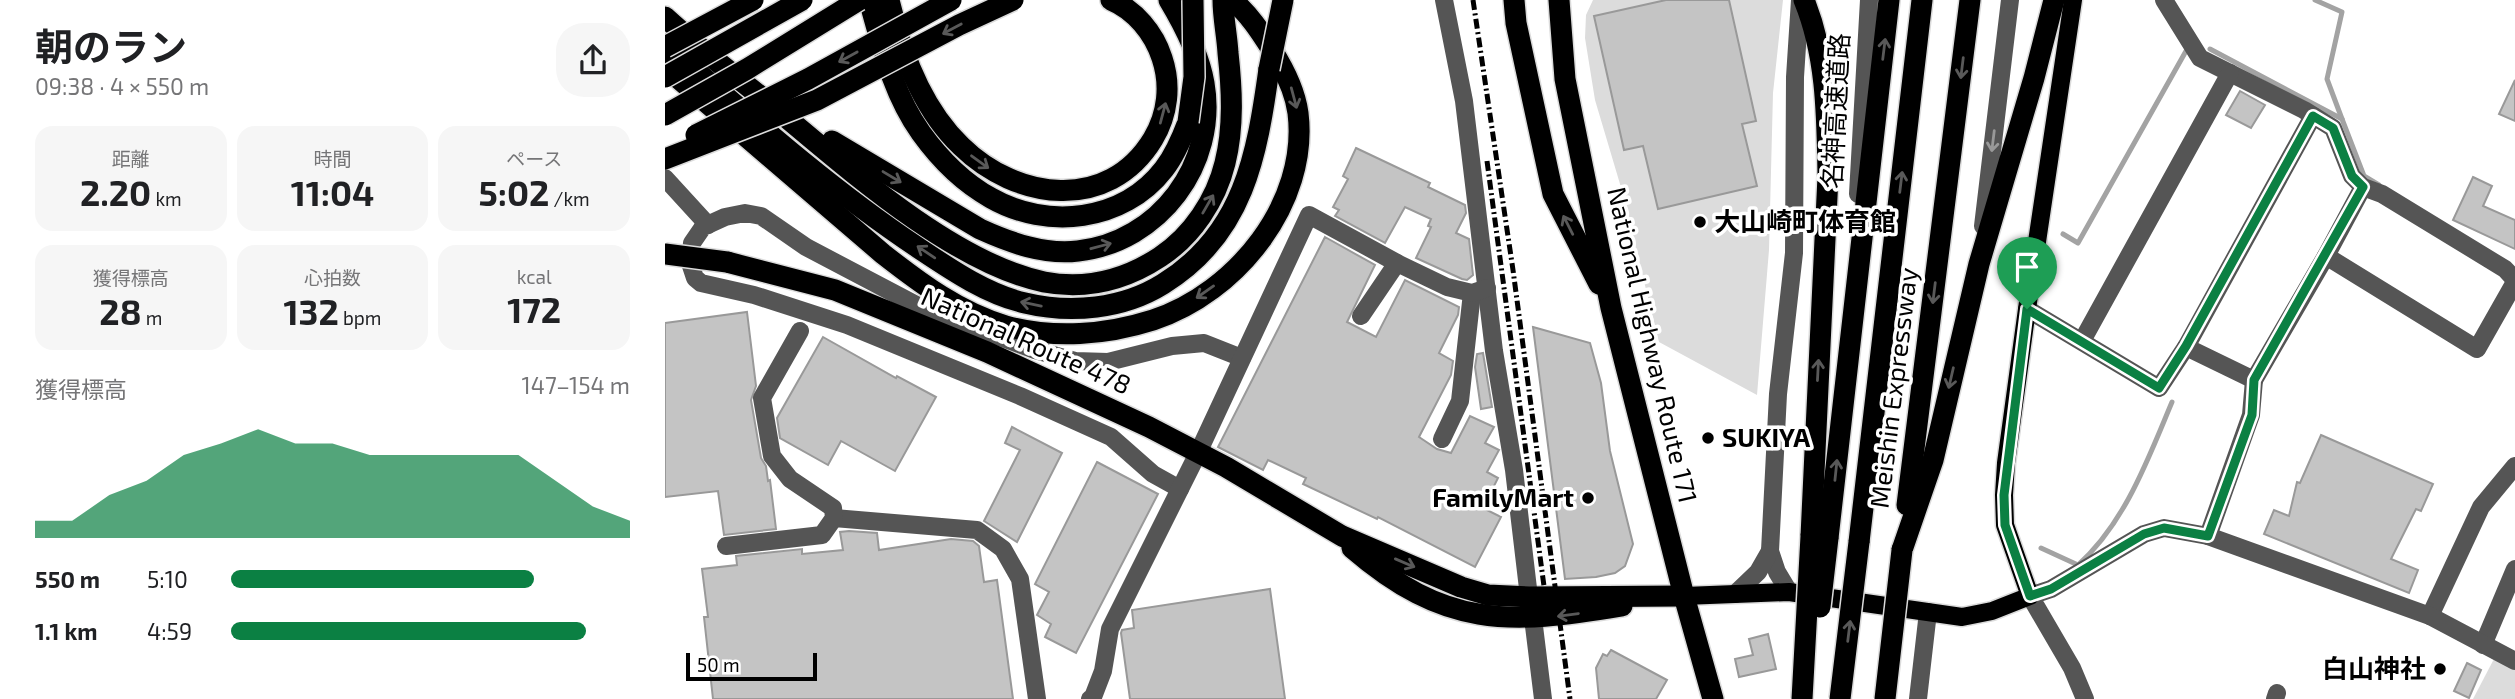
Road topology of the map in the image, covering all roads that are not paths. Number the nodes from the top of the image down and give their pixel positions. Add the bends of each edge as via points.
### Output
1 (753, 0) edge
2 (802, 0) edge
3 (859, 0) edge
4 (869, 0) edge
5 (889, 0) edge
6 (951, 0) edge
7 (1013, 0) edge
8 (1111, 0) edge
9 (1169, 0) edge
10 (1193, 0) edge
11 (1223, 0) edge
12 (1232, 0) edge
13 (1278, 0) edge
14 (1283, 0) edge
15 (1444, 0) edge
16 (1514, 0) edge
17 (1559, 0) edge
18 (1802, 0) edge
19 (1869, 0) edge
20 (1889, 0) edge
21 (1922, 0) edge
22 (1970, 0) edge
23 (2010, 0) edge
24 (2054, 0) edge
25 (2073, 0) edge
26 (2164, 0) edge
27 (665, 17) edge
28 (665, 45) edge
29 (665, 67) edge
30 (1269, 69) junction
31 (2230, 73) junction
32 (665, 77) edge
33 (770, 104) junction
34 (665, 115) edge
35 (2313, 116) junction
36 (754, 142) junction
37 (665, 149) edge
38 (665, 159) edge
39 (665, 178) edge
40 (2363, 187) junction
41 (708, 225) junction
42 (885, 225) junction
43 (665, 254) edge
44 (2326, 256) junction
45 (1397, 262) junction
46 (1979, 264) junction
47 (2515, 281) edge
48 (1480, 291) junction
49 (1611, 307) junction
50 (2027, 309) junction
51 (1361, 316) dead end
52 (800, 331) dead end
53 (2082, 341) junction
54 (2186, 346) junction
55 (1849, 351) junction
56 (1242, 358) junction
57 (2254, 380) junction
58 (1443, 439) dead end
59 (1198, 453) junction
60 (2515, 466) edge
61 (1180, 489) junction
62 (834, 519) junction
63 (1342, 536) junction
64 (2208, 536) junction
65 (1819, 537) junction
66 (726, 546) dead end
67 (1902, 550) junction
68 (1770, 551) junction
69 (2515, 569) edge
70 (1789, 592) junction
71 (1735, 594) junction
72 (1684, 596) junction
73 (2030, 596) junction
74 (1528, 597) junction
75 (1928, 612) junction
76 (2430, 616) junction
77 (1533, 618) junction
78 (2483, 645) junction
79 (2515, 661) edge
80 (1037, 699) edge
81 (1090, 699) edge
82 (1543, 699) edge
83 (1713, 699) edge
84 (1802, 699) edge
85 (1809, 699) edge
86 (1840, 699) edge
87 (1885, 699) edge
88 (1918, 699) edge
89 (2085, 699) edge

1 - 28 highway, bridge
2 - 32 highway, bridge
3 - 34 highway, bridge
4 - 10 highway, bridge via 902,101 940,157 991,198 1022,212 1068,218 1122,204 1165,169 1188,122 1194,77
5 -> 8 highway, bridge via 921,91 946,130 993,171 1034,188 1056,191 1096,186 1132,166 1146,151 1165,113 1168,92 1160,51 1135,15
6 -> 37 highway, bridge via 809,79
7 -> 38 highway, bridge via 817,100
33 -> 9 highway via 1004,240 1052,251 1101,247 1124,239 1163,212 1190,175 1199,153 1205,131 1205,83
33 -> 11 highway via 887,197 1001,268 1066,285 1103,282 1167,253 1186,235 1216,191 1230,141 1231,84
12 -> 36 highway via 1276,56 1293,92 1298,114 1297,156 1283,202 1260,240 1202,295 1154,319 1067,335 1006,326 972,313 919,282
13 - 30 highway, bridge
14 - 30 highway, bridge
15 - 48 street via 1464,101
49 -> 16 highway via 1553,194
17 - 49 highway, National Highway Route 171 via 1565,79
65 -> 18 highway via 1828,136 1818,44
18 - 68 street via 1795,77 1794,253 1777,394
19 - 55 street, 名神高速道路
55 -> 20 highway, Meishin Expressway
86 -> 21 highway, Meishin Expressway, bridge
22 -> 67 highway, Meishin Expressway
23 -> 46 street
24 - 46 highway
25 - 50 main road
26 - 31 street via 2200,58
27 - 33 highway
28 - 42 highway
29 - 36 highway
30 -> 42 highway via 1260,133 1234,210 1198,257 1175,277 1131,300 1071,309 1024,303 984,287
31 - 35 street
31 - 53 street
35 - 40 street via 2333,128 2352,176
35 - 54 street
36 - 42 highway
39 - 41 street
40 - 44 street
40 - 47 street via 2505,269
41 - 56 street via 725,216 761,216 806,247 922,308 1035,351 1075,361 1108,362 1172,345 1204,343
41 - 61 street via 692,243 690,262 701,283 848,325 1020,396 1111,437 1153,474
43 - 59 highway, National Route 478, bridge via 727,262 835,290 987,352
44 - 47 street via 2477,349
44 - 57 street
45 - 48 street via 1447,287
45 - 51 street
45 - 56 street via 1310,215
46 -> 67 highway via 1933,460
48 - 58 street via 1460,401
48 - 74 street via 1495,351 1514,470
49 - 72 highway, National Highway Route 171
50 - 53 street
50 - 73 main road via 2004,495 2005,525
52 - 62 street via 762,398 772,456 790,479 832,508
53 - 54 street via 2159,388
54 - 57 street
65 -> 55 highway, Meishin Expressway
56 - 59 street
57 - 64 street via 2252,415
59 - 61 street
59 - 63 highway, National Route 478
60 - 76 street via 2481,507
61 - 81 street via 1109,629 1103,671
62 - 66 street via 822,535
62 - 80 street via 977,530 1003,549 1020,579
63 -> 74 highway, National Route 478 via 1461,587
63 - 77 highway, National Route 478 via 1365,559 1412,592 1448,608 1492,618
64 - 73 street via 2164,528 2144,534 2051,589
64 - 76 street
65 - 84 highway, bridge
65 - 85 highway, Meishin Expressway, bridge
67 - 87 highway, Meishin Expressway, bridge
68 - 70 street
68 - 71 street via 1758,572
69 - 78 street
70 - 71 main road
70 - 75 main road
71 - 72 main road
72 - 74 highway, National Route 478
72 -> 77 highway, National Route 478
72 - 83 highway, National Highway Route 171
73 - 75 main road via 1962,617
73 - 89 street
75 - 88 street
76 - 78 street
77 - 82 street
78 - 79 street

